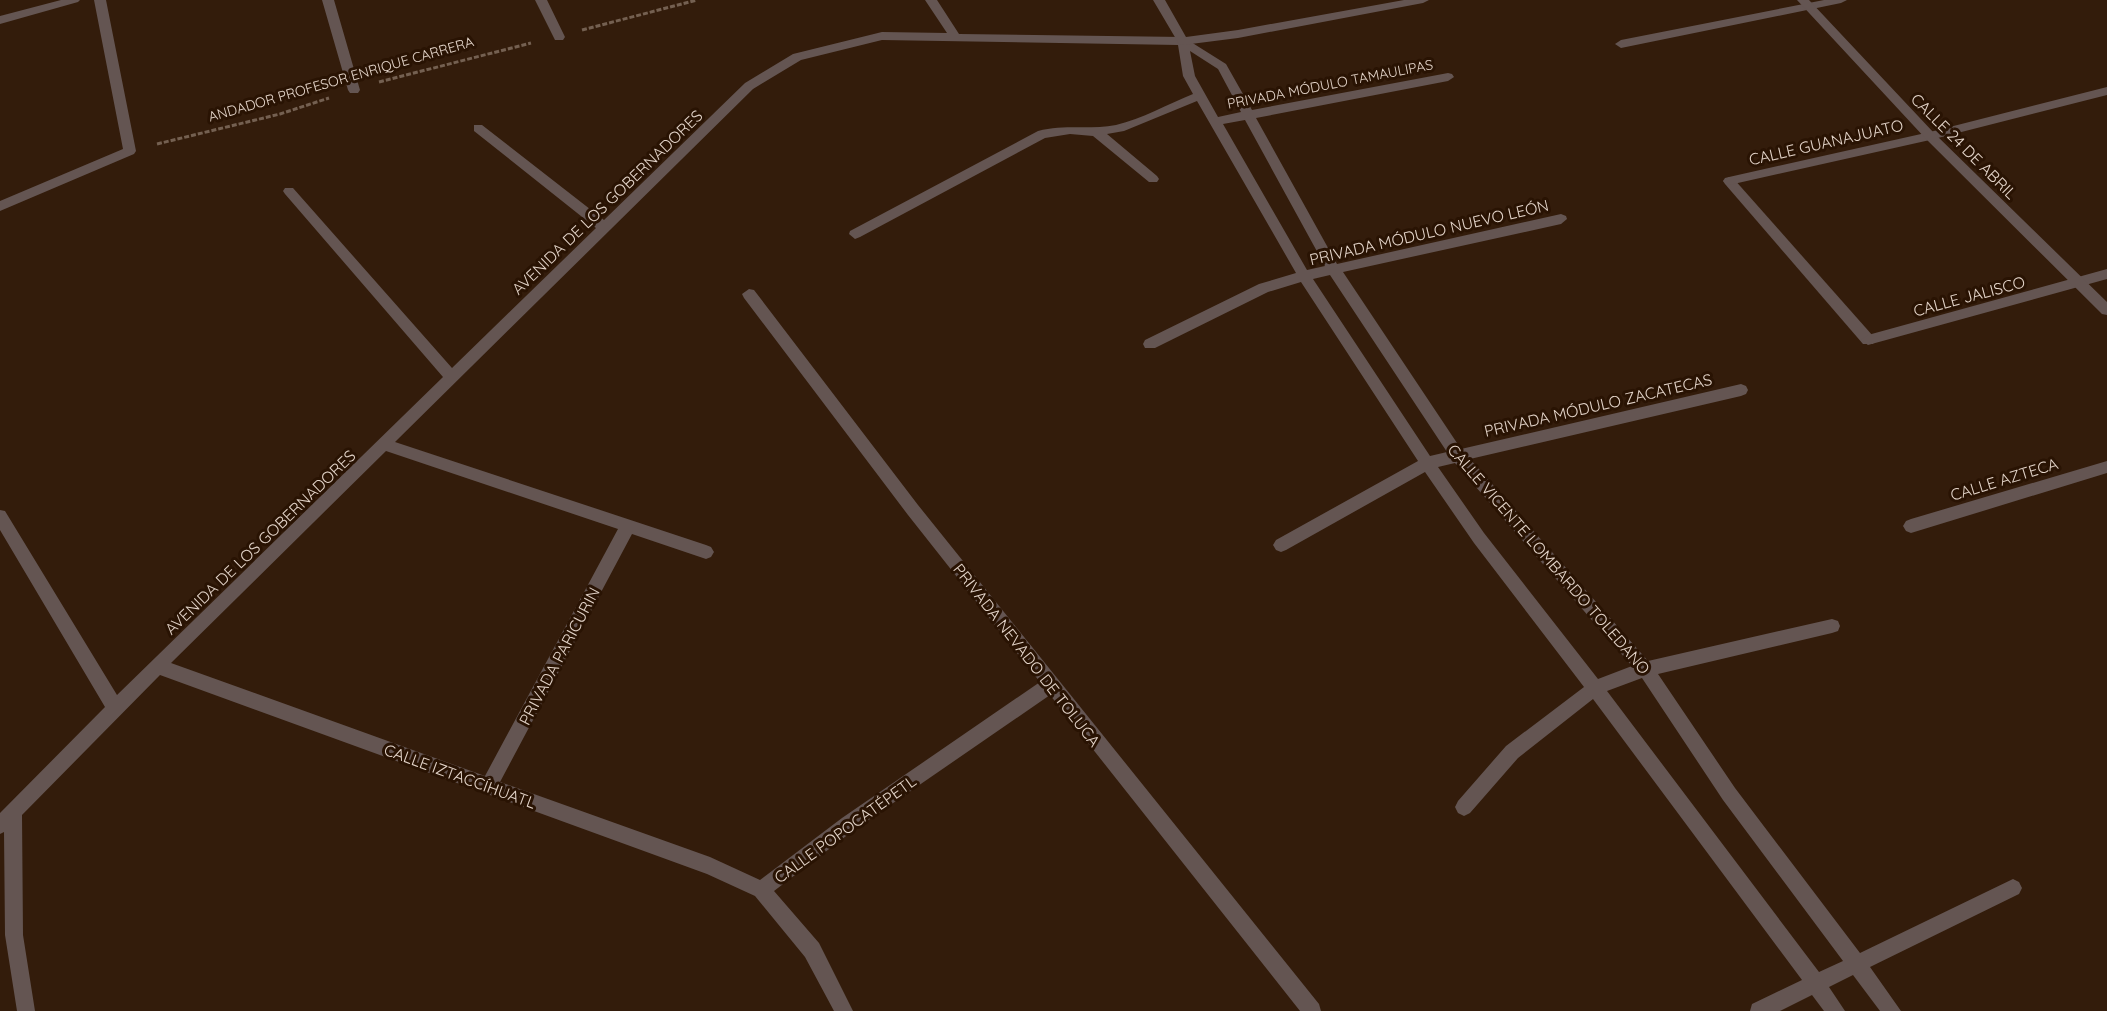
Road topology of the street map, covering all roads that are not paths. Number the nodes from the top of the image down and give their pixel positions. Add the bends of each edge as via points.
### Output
1 (74, 0) edge
2 (100, 0) edge
3 (328, 0) edge
4 (541, 0) edge
5 (931, 0) edge
6 (1159, 0) edge
7 (1423, 0) edge
8 (1841, 0) edge
9 (1806, 3) edge
10 (0, 20) edge
11 (559, 37) road end
12 (956, 38) junction
13 (1183, 41) junction
14 (1621, 44) dead end
15 (1448, 77) dead end
16 (354, 90) road end
17 (2107, 91) edge
18 (1201, 95) junction
19 (1250, 114) junction
20 (1217, 121) junction
21 (478, 128) dead end
22 (1096, 132) junction
23 (1930, 136) junction
24 (1153, 179) dead end
25 (290, 191) dead end
26 (0, 206) edge
27 (1561, 219) dead end
28 (605, 228) junction
29 (855, 234) dead end
30 (1334, 270) junction
31 (2107, 274) edge
32 (1305, 276) junction
33 (2079, 284) junction
34 (749, 294) dead end
35 (2107, 309) edge
36 (1868, 340) joint
37 (1150, 345) dead end
38 (452, 378) junction
39 (1741, 390) dead end
40 (384, 444) junction
41 (1458, 456) junction
42 (1427, 463) junction
43 (2107, 467) edge
44 (0, 516) edge
45 (628, 526) junction
46 (1911, 526) dead end
47 (1281, 545) dead end
48 (706, 552) dead end
49 (1832, 626) dead end
50 (157, 666) junction
51 (1645, 669) junction
52 (1050, 685) junction
53 (1595, 688) junction
54 (115, 708) junction
55 (489, 786) junction
56 (1464, 807) dead end
57 (7, 820) edge
58 (2013, 888) dead end
59 (761, 890) junction
60 (1856, 964) junction
61 (1815, 983) junction
62 (26, 1011) edge
63 (844, 1011) edge
64 (1312, 1011) edge
65 (1759, 1011) edge
66 (1836, 1011) edge
67 (1892, 1011) edge

1 - 10 street
2 - 26 street via 130,151
3 - 16 street
4 - 11 street
5 - 12 street
6 - 13 street, CALLE VICENTE LOMBARDO TOLEDANO
7 - 13 street, AVENIDA DE LOS GOBERNADORES
8 - 9 street
9 - 14 street
9 - 23 street, CALLE 24 DE ABRIL
12 - 13 street, AVENIDA DE LOS GOBERNADORES
12 - 28 street, AVENIDA DE LOS GOBERNADORES via 882,36 797,57 749,86
13 - 18 street, CALLE VICENTE LOMBARDO TOLEDANO via 1189,76
13 - 19 street, CALLE VICENTE LOMBARDO TOLEDANO via 1222,67
15 - 19 street, PRIVADA MÓDULO TAMAULIPAS
17 - 23 street, CALLE GUANAJUATO
18 - 20 street, CALLE VICENTE LOMBARDO TOLEDANO
18 - 22 street via 1120,128
19 - 20 street, PRIVADA MÓDULO TAMAULIPAS
19 - 30 street, CALLE VICENTE LOMBARDO TOLEDANO
20 - 32 street, CALLE VICENTE LOMBARDO TOLEDANO
21 - 28 street
22 - 24 street
22 - 29 street via 1042,134
23 - 33 street, CALLE 24 DE ABRIL
23 - 36 street, CALLE GUANAJUATO via 1729,180
25 - 38 street
27 - 30 street, PRIVADA MÓDULO NUEVO LEÓN
28 - 38 street, AVENIDA DE LOS GOBERNADORES
30 - 32 street, PRIVADA MÓDULO NUEVO LEÓN
30 - 41 street, CALLE VICENTE LOMBARDO TOLEDANO
31 - 33 street, CALLE JALISCO
32 - 37 street, PRIVADA MÓDULO NUEVO LEÓN via 1264,288
32 - 42 street, CALLE VICENTE LOMBARDO TOLEDANO
33 - 35 street, CALLE 24 DE ABRIL
33 - 36 street, CALLE JALISCO
34 - 52 street, PRIVADA NEVADO DE TOLUCA
38 - 40 street, AVENIDA DE LOS GOBERNADORES
39 - 41 street, PRIVADA MÓDULO ZACATECAS
40 - 45 street
40 - 50 street, AVENIDA DE LOS GOBERNADORES
41 - 42 street, PRIVADA MÓDULO ZACATECAS
41 - 51 street, CALLE VICENTE LOMBARDO TOLEDANO
42 - 47 street, PRIVADA MÓDULO ZACATECAS
42 - 53 street, CALLE VICENTE LOMBARDO TOLEDANO via 1479,538
43 - 46 street, CALLE AZTECA
44 - 54 street
45 - 48 street
45 - 55 street, PRIVADA PARICURIN
49 - 51 street
50 - 54 street, AVENIDA DE LOS GOBERNADORES
50 - 55 street, CALLE IZTACCÍHUATL
51 - 53 street
51 - 60 street, CALLE VICENTE LOMBARDO TOLEDANO via 1729,794
52 - 59 street, CALLE POPOCATÉPETL via 848,824
52 - 64 street, PRIVADA NEVADO DE TOLUCA
53 - 56 street via 1512,752
53 - 61 street, CALLE VICENTE LOMBARDO TOLEDANO
54 - 57 street, AVENIDA DE LOS GOBERNADORES
55 - 59 street, CALLE IZTACCÍHUATL via 710,866
57 - 62 street via 14,935
58 - 60 street
59 - 63 street, CALLE POPOCATÉPETL via 812,950
60 - 61 street
60 - 67 street, CALLE VICENTE LOMBARDO TOLEDANO
61 - 65 street
61 - 66 street, CALLE VICENTE LOMBARDO TOLEDANO

